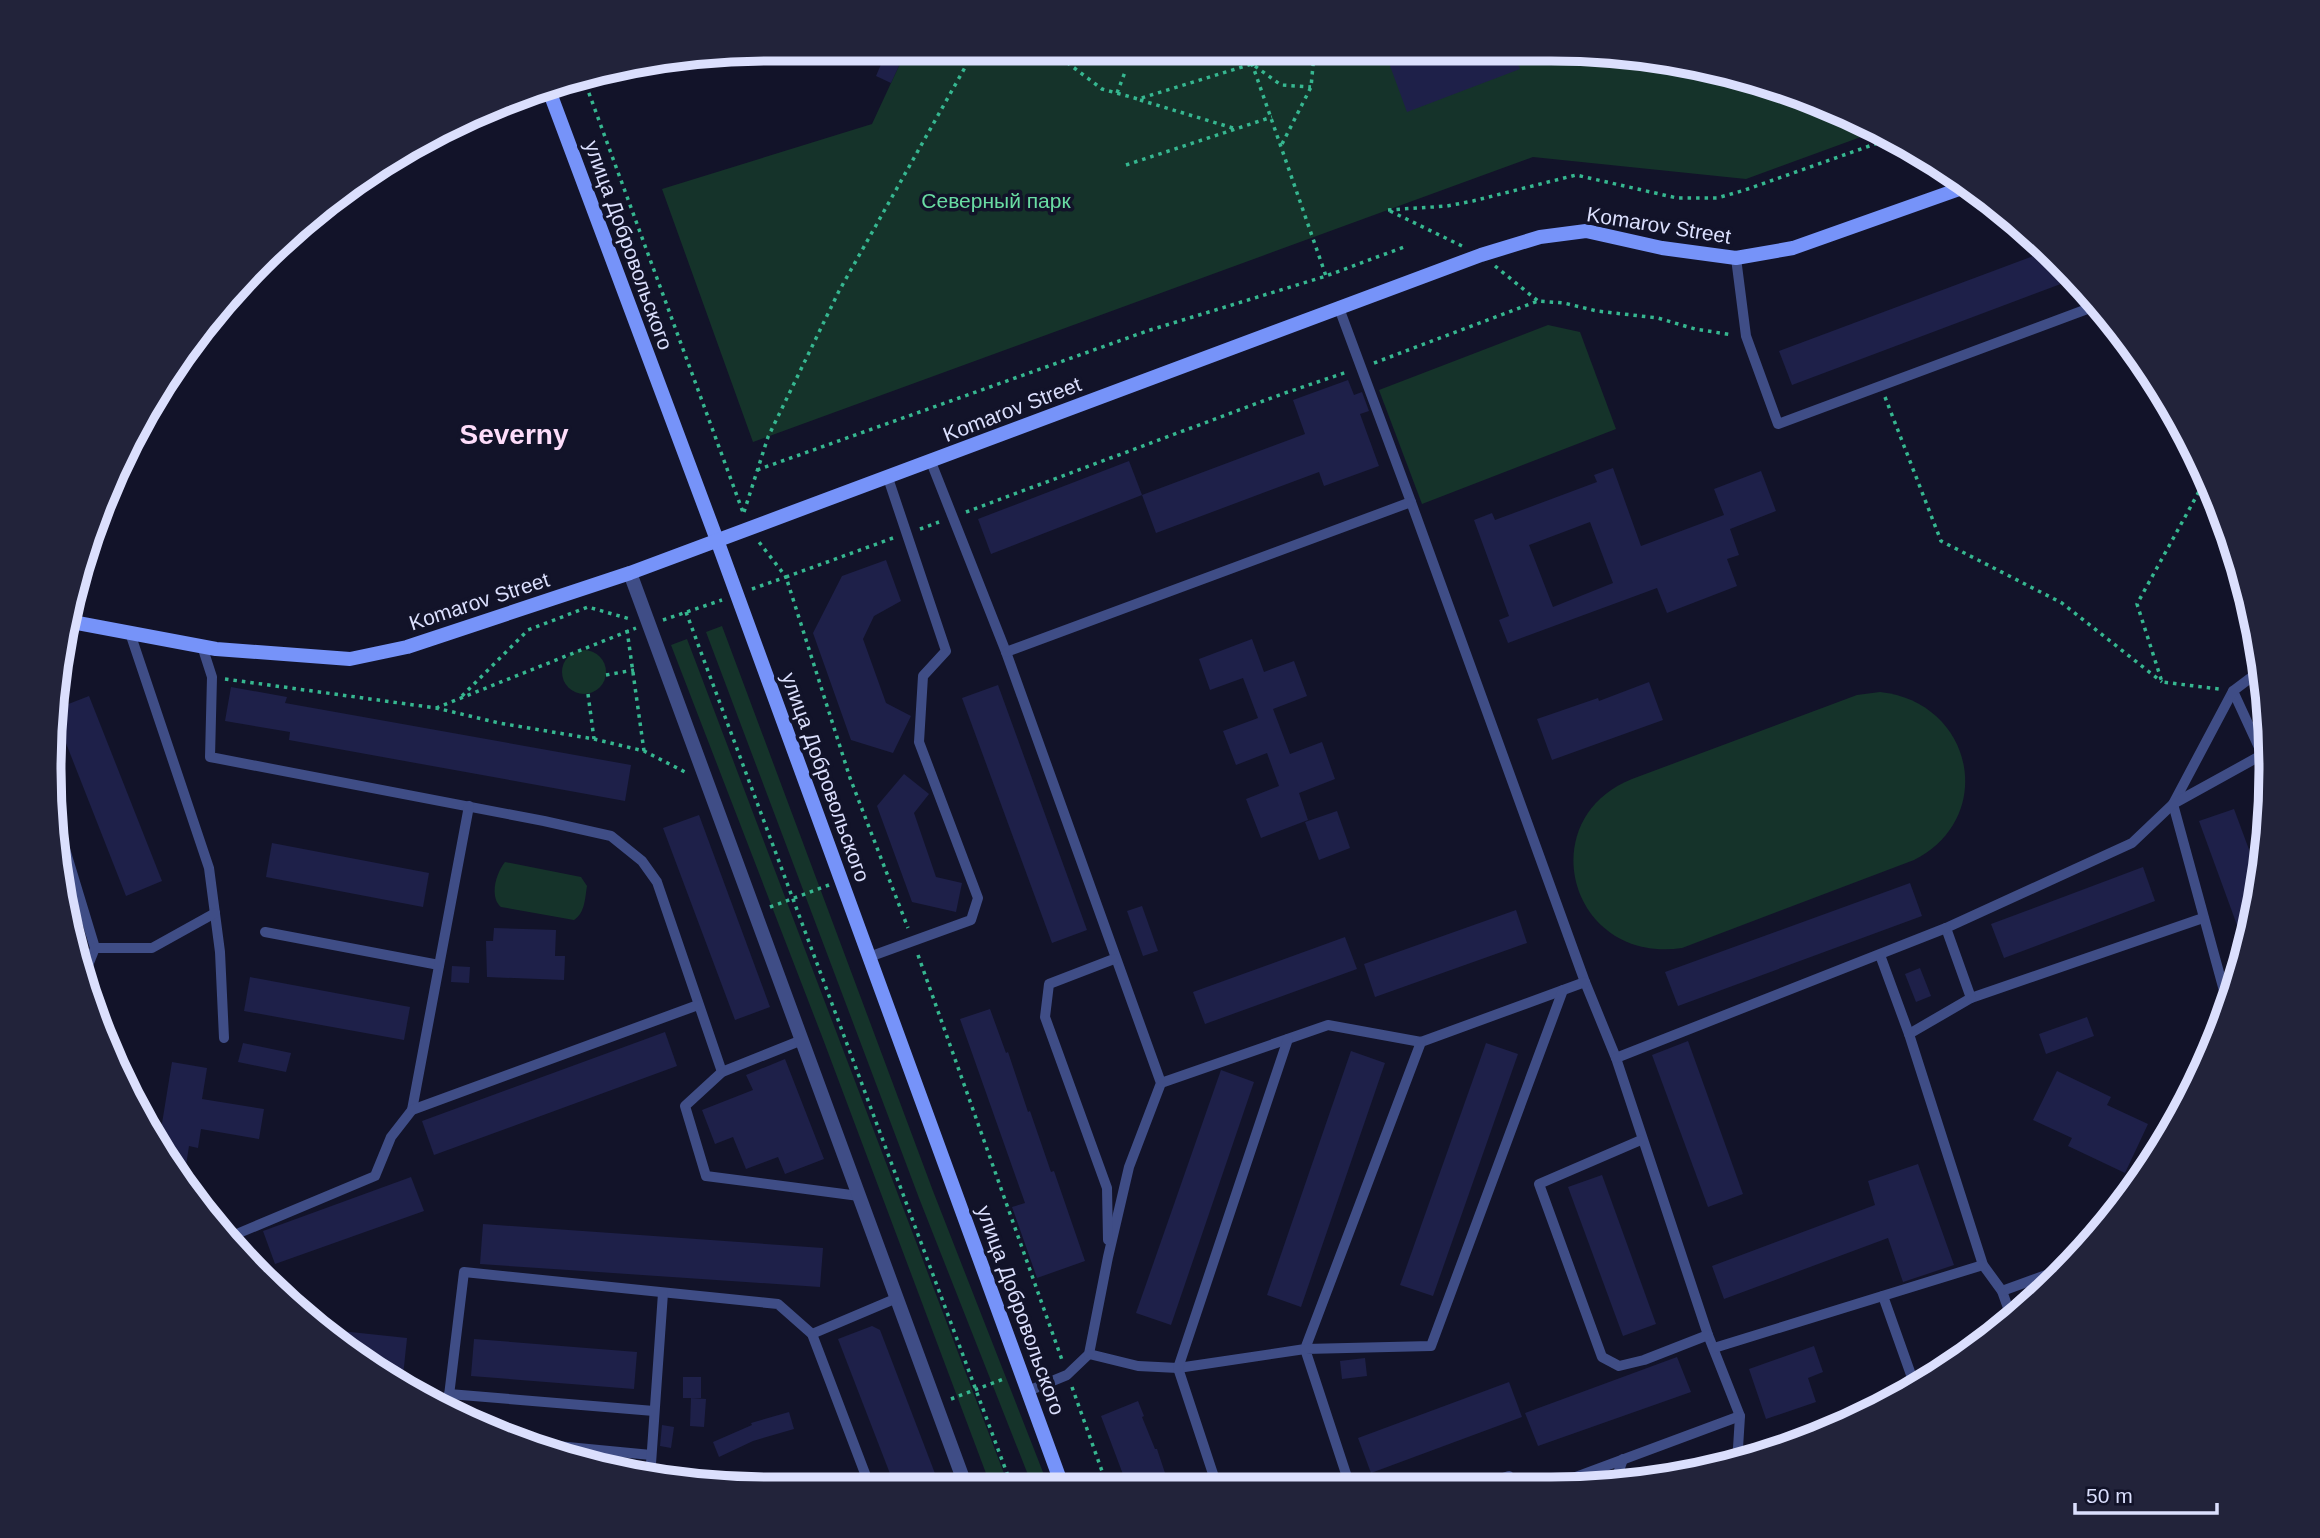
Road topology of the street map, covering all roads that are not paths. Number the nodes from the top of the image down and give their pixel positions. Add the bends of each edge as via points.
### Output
1 (551, 96) edge
2 (1957, 190) edge
3 (1737, 258) junction
4 (1339, 308) junction
5 (2088, 309) edge
6 (931, 463) junction
7 (888, 478) junction
8 (1411, 502) junction
9 (717, 540) junction
10 (630, 573) junction
11 (77, 623) edge
12 (130, 632) junction
13 (202, 646) junction
14 (1006, 653) junction
15 (2253, 676) edge
16 (2233, 691) junction
17 (2258, 738) edge
18 (2258, 756) edge
19 (2173, 804) junction
20 (469, 806) junction
21 (67, 855) edge
22 (215, 913) junction
23 (2203, 918) junction
24 (1946, 928) junction
25 (265, 932) dead end
26 (94, 948) junction
27 (1880, 955) junction
28 (870, 957) junction
29 (1114, 959) junction
30 (88, 963) edge
31 (439, 965) junction
32 (1585, 982) junction
33 (2223, 989) edge
34 (1563, 990) junction
35 (1971, 998) junction
36 (698, 1005) junction
37 (1909, 1034) junction
38 (223, 1038) dead end
39 (1288, 1039) junction
40 (802, 1040) junction
41 (1420, 1042) junction
42 (1616, 1058) junction
43 (723, 1072) junction
44 (1161, 1083) junction
45 (412, 1110) junction
46 (1641, 1140) junction
47 (859, 1196) junction
48 (237, 1236) edge
49 (1108, 1257) junction
50 (1983, 1265) junction
51 (2044, 1276) edge
52 (2002, 1291) junction
53 (663, 1293) junction
54 (1882, 1296) junction
55 (897, 1298) junction
56 (2009, 1309) edge
57 (812, 1334) junction
58 (1708, 1335) junction
59 (1714, 1348) junction
60 (1305, 1349) junction
61 (1089, 1353) junction
62 (1178, 1368) junction
63 (1912, 1378) edge
64 (1028, 1391) junction
65 (449, 1394) junction
66 (448, 1400) edge
67 (654, 1411) junction
68 (1740, 1416) junction
69 (567, 1447) edge
70 (1738, 1452) edge
71 (651, 1455) junction
72 (1623, 1459) junction
73 (651, 1466) edge
74 (1618, 1473) edge
75 (1579, 1476) edge
76 (866, 1477) edge
77 (962, 1477) edge
78 (1059, 1477) edge
79 (1214, 1477) edge
80 (1347, 1477) edge

1 - 9 main road, улица Добровольского
2 - 3 main road, Komarov Street via 1793,248
3 - 4 main road, Komarov Street via 1586,231 1540,237
3 - 5 lane via 1746,337 1778,424
4 - 6 main road, Komarov Street
4 - 8 lane
6 - 7 main road, Komarov Street
6 - 14 lane
7 - 9 main road, Komarov Street
7 - 28 lane via 946,651 923,676 919,742 978,898 971,919
8 - 14 lane
8 - 32 lane
9 - 10 main road, Komarov Street
9 - 28 main road, улица Добровольского
10 - 13 main road, Komarov Street via 407,647 349,659
10 - 40 street
11 - 12 main road, Komarov Street
12 - 13 main road, Komarov Street
12 - 22 lane via 209,868
13 - 20 lane via 212,677 210,757
14 - 29 lane
15 - 16 lane
16 - 17 lane
16 - 19 lane
18 - 19 lane
19 - 23 lane
19 - 24 lane via 2132,843
20 - 31 lane
20 - 36 lane via 611,836 642,861 657,882
21 - 26 lane
22 - 26 lane via 152,948
22 - 38 lane
23 - 33 lane
23 - 35 lane
24 - 27 lane
24 - 35 lane
25 - 31 lane
26 - 30 lane
27 - 37 lane
27 - 42 lane
28 - 64 main road, улица Добровольского
29 - 44 lane
29 - 49 lane via 1049,984 1045,1017 1107,1188
31 - 45 lane
32 - 34 lane
32 - 42 lane
34 - 41 lane
34 - 60 lane via 1432,1346
35 - 37 lane
36 - 43 lane
36 - 45 lane
37 - 50 lane
39 - 41 lane via 1328,1025
39 - 44 lane
39 - 62 lane
40 - 43 lane
40 - 47 street
41 - 60 lane
42 - 46 lane
43 - 47 lane via 685,1106 706,1176
44 - 49 lane via 1129,1167
45 - 48 lane via 391,1137 375,1176
46 - 58 lane
46 - 58 lane via 1539,1184 1602,1357 1619,1366
47 - 55 street
49 - 61 lane
50 - 52 lane
50 - 54 lane
51 - 52 lane
52 - 56 lane
53 - 57 lane via 778,1304
53 - 65 lane via 464,1272
53 - 67 lane
54 - 59 lane
54 - 63 lane
55 - 57 lane
55 - 77 street
57 - 76 lane
58 - 59 lane
59 - 68 lane
60 - 62 lane
60 - 80 lane
61 - 62 lane via 1138,1366
61 - 64 lane via 1068,1376
62 - 79 lane
64 - 78 main road, улица Добровольского
65 - 66 lane
65 - 67 lane
67 - 71 lane
68 - 70 lane
68 - 72 lane
69 - 71 lane
71 - 73 lane
72 - 74 lane
72 - 75 lane

